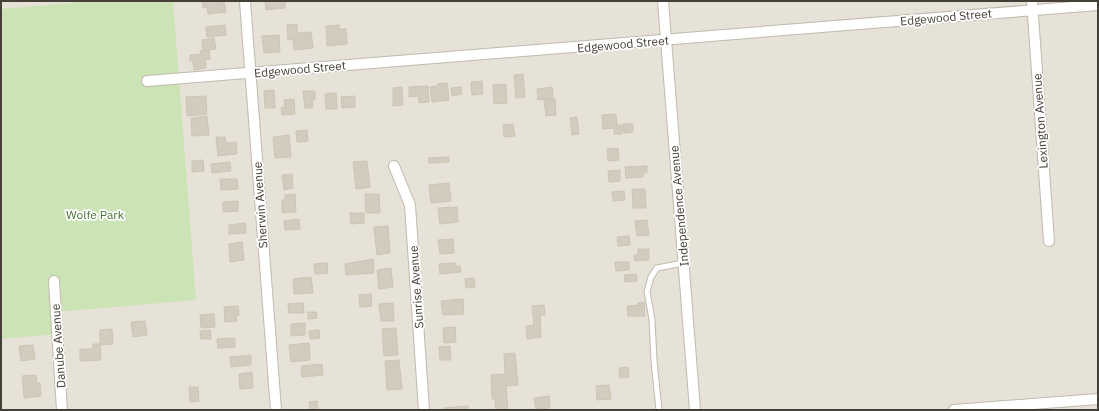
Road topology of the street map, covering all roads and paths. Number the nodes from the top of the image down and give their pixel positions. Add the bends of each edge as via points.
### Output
1 (245, 1) edge
2 (663, 1) edge
3 (1098, 5) edge
4 (1032, 6) edge
5 (666, 41) junction
6 (250, 73) junction
7 (147, 82) dead end
8 (394, 166) dead end
9 (1049, 241) dead end
10 (683, 263) junction
11 (54, 281) dead end
12 (1098, 399) edge
13 (62, 410) edge
14 (276, 410) edge
15 (424, 410) edge
16 (659, 410) edge
17 (695, 410) edge
18 (954, 410) edge

1 - 6 street, Sherwin Avenue
2 - 5 street, Independence Avenue
3 - 4 street, Edgewood Street
4 - 5 street, Edgewood Street
4 - 9 street, Lexington Avenue
5 - 6 street, Edgewood Street
5 - 10 street, Independence Avenue
6 - 7 street, Edgewood Street
6 - 14 street, Sherwin Avenue
8 - 15 street, Sunrise Avenue via 410,205
10 - 16 lane via 657,268 651,277 647,292 652,319
10 - 17 street, Independence Avenue
11 - 13 street, Danube Avenue
12 - 18 street

